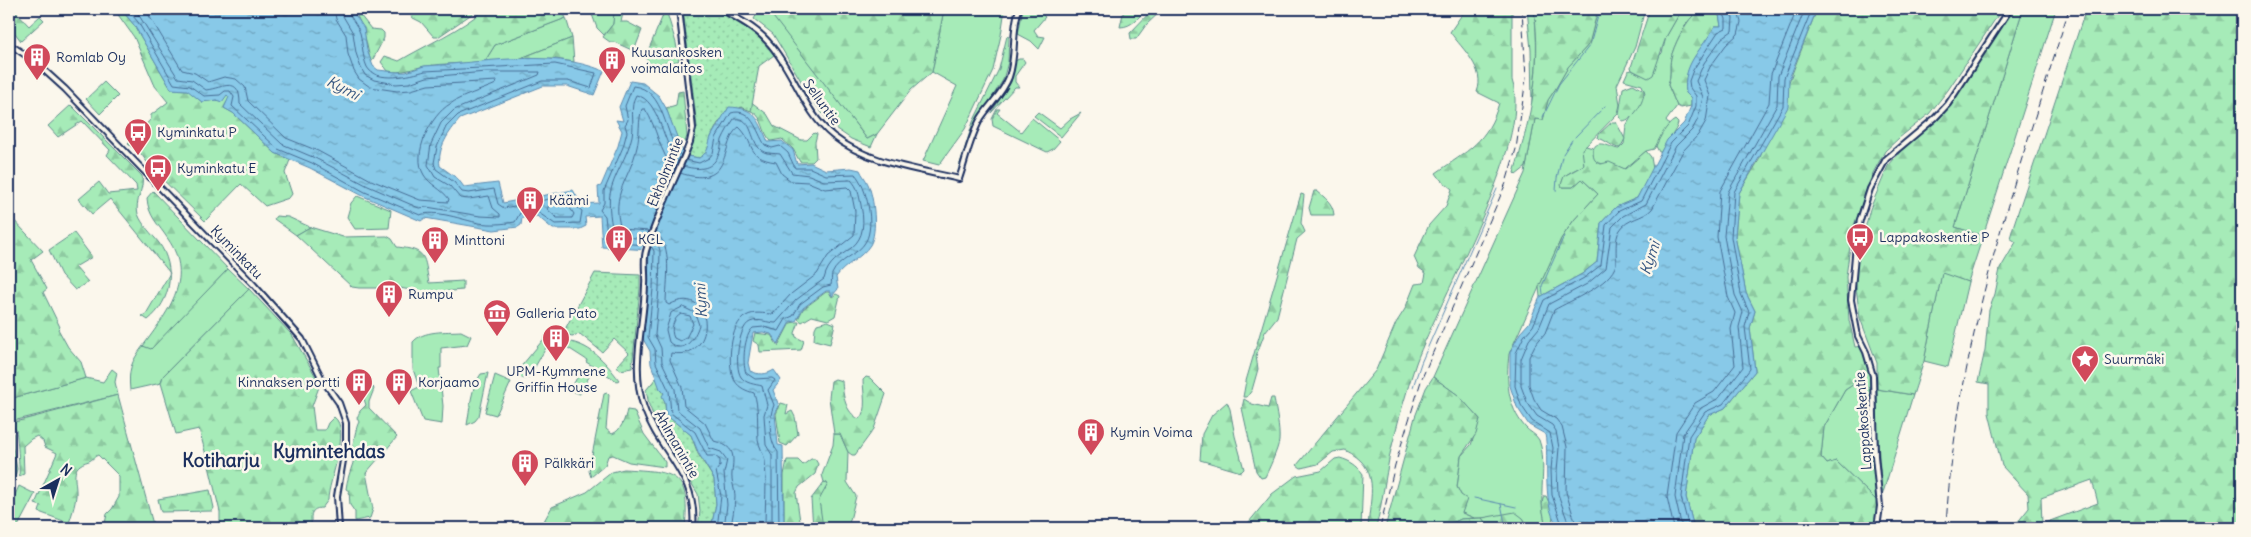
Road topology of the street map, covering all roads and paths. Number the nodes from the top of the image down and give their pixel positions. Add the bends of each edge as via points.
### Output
1 (679, 9) edge
2 (721, 9) edge
3 (1019, 9) edge
4 (2010, 9) edge
5 (9, 44) edge
6 (646, 252) joint
7 (339, 528) edge
8 (693, 528) edge
9 (1877, 528) edge

1 - 6 street, Ekholmintie via 693,124 687,148
2 - 3 street, Selluntie via 770,43 814,113 841,141 888,162 959,179 974,131 1010,76
4 - 9 street, Lappakoskentie via 1948,104 1886,159 1870,189 1860,220 1851,300 1858,336 1873,376 1880,506
5 - 7 street, Kyminkatu via 33,60 64,89 302,339 342,408 346,423 337,496
6 - 8 street, Ahlmanintie via 637,367 640,392 654,429 691,492

